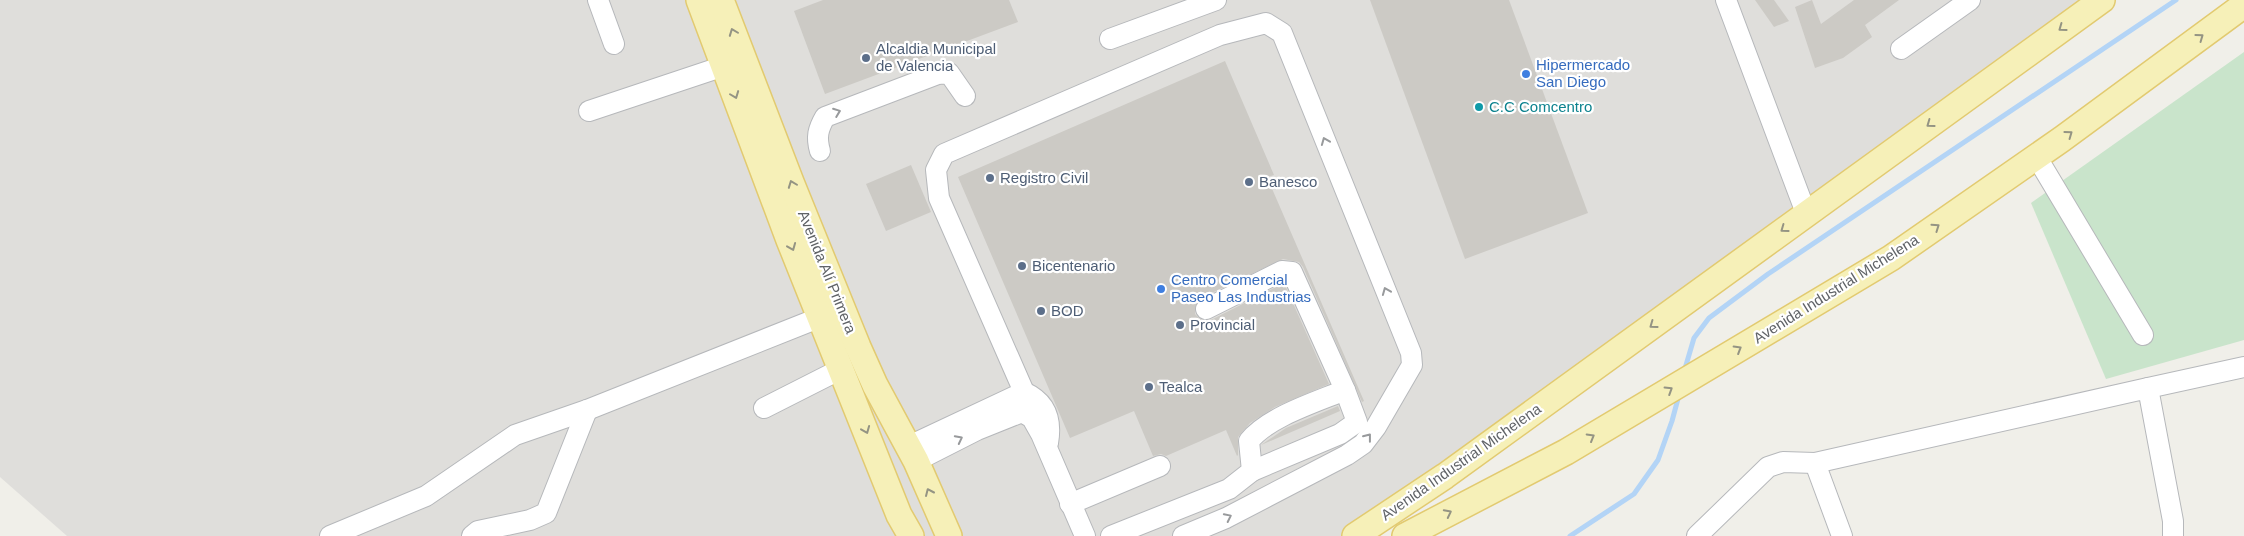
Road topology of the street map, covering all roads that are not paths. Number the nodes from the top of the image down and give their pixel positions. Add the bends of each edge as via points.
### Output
1 (598, 0) edge
2 (699, 0) edge
3 (721, 0) edge
4 (1216, 0) edge
5 (1726, 0) edge
6 (1970, 0) edge
7 (2096, 2) edge
8 (2241, 12) edge
9 (1110, 39) dead end
10 (614, 44) dead end
11 (1901, 50) dead end
12 (724, 66) junction
13 (965, 96) dead end
14 (589, 112) dead end
15 (820, 151) dead end
16 (2036, 156) junction
17 (1806, 213) junction
18 (1206, 309) dead end
19 (820, 316) junction
20 (2143, 335) dead end
21 (2244, 367) edge
22 (844, 376) junction
23 (2148, 388) junction
24 (1345, 390) junction
25 (1024, 392) junction
26 (764, 408) dead end
27 (587, 410) junction
28 (1047, 449) junction
29 (912, 454) junction
30 (1815, 464) junction
31 (1160, 466) dead end
32 (1252, 471) junction
33 (1070, 504) junction
34 (529, 528) edge
35 (906, 529) edge
36 (330, 536) edge
37 (472, 536) edge
38 (949, 536) edge
39 (1085, 536) edge
40 (1111, 536) edge
41 (1183, 536) edge
42 (1354, 536) edge
43 (1405, 536) edge
44 (1697, 536) edge
45 (1842, 536) edge
46 (2173, 536) edge

1 - 10 street
2 - 12 main road, Avenida Alí Primera
29 -> 3 main road, Avenida Alí Primera via 858,347
4 - 9 street
5 - 17 street
6 - 11 street
7 -> 17 main road, Avenida Industrial Michelena
16 -> 8 main road, Avenida Industrial Michelena
12 - 14 street
12 -> 19 main road, Avenida Alí Primera
15 -> 13 street via 817,140 825,117 938,74 949,73
16 - 20 street
43 -> 16 main road, Avenida Industrial Michelena via 1552,459 1891,258
17 -> 42 main road, Avenida Industrial Michelena via 1445,476
18 - 24 street via 1282,271 1292,272
19 - 22 main road, Avenida Alí Primera
19 - 27 street
21 - 23 street
22 - 26 street
22 - 29 main road via 866,398 905,456 910,460
22 -> 35 main road, Avenida Alí Primera
23 - 30 street
23 - 46 street
24 - 32 street via 1254,434 1248,442
24 - 32 street via 1357,422 1340,434
25 - 28 street via 1036,398 1046,413 1050,430
25 - 29 street
41 -> 25 street via 1226,518 1363,444 1412,365 1411,353 1282,33 1266,23 1220,35 944,154 936,170 939,198
27 - 34 street via 546,513
27 - 36 street via 515,435 426,496
29 -> 28 street via 1022,412 1032,418
28 - 33 street
38 -> 29 main road, Avenida Alí Primera
30 - 44 street via 1783,462 1768,467
30 - 45 street
31 - 33 street
32 - 40 street via 1229,488
33 - 39 street
34 - 37 street via 478,531

